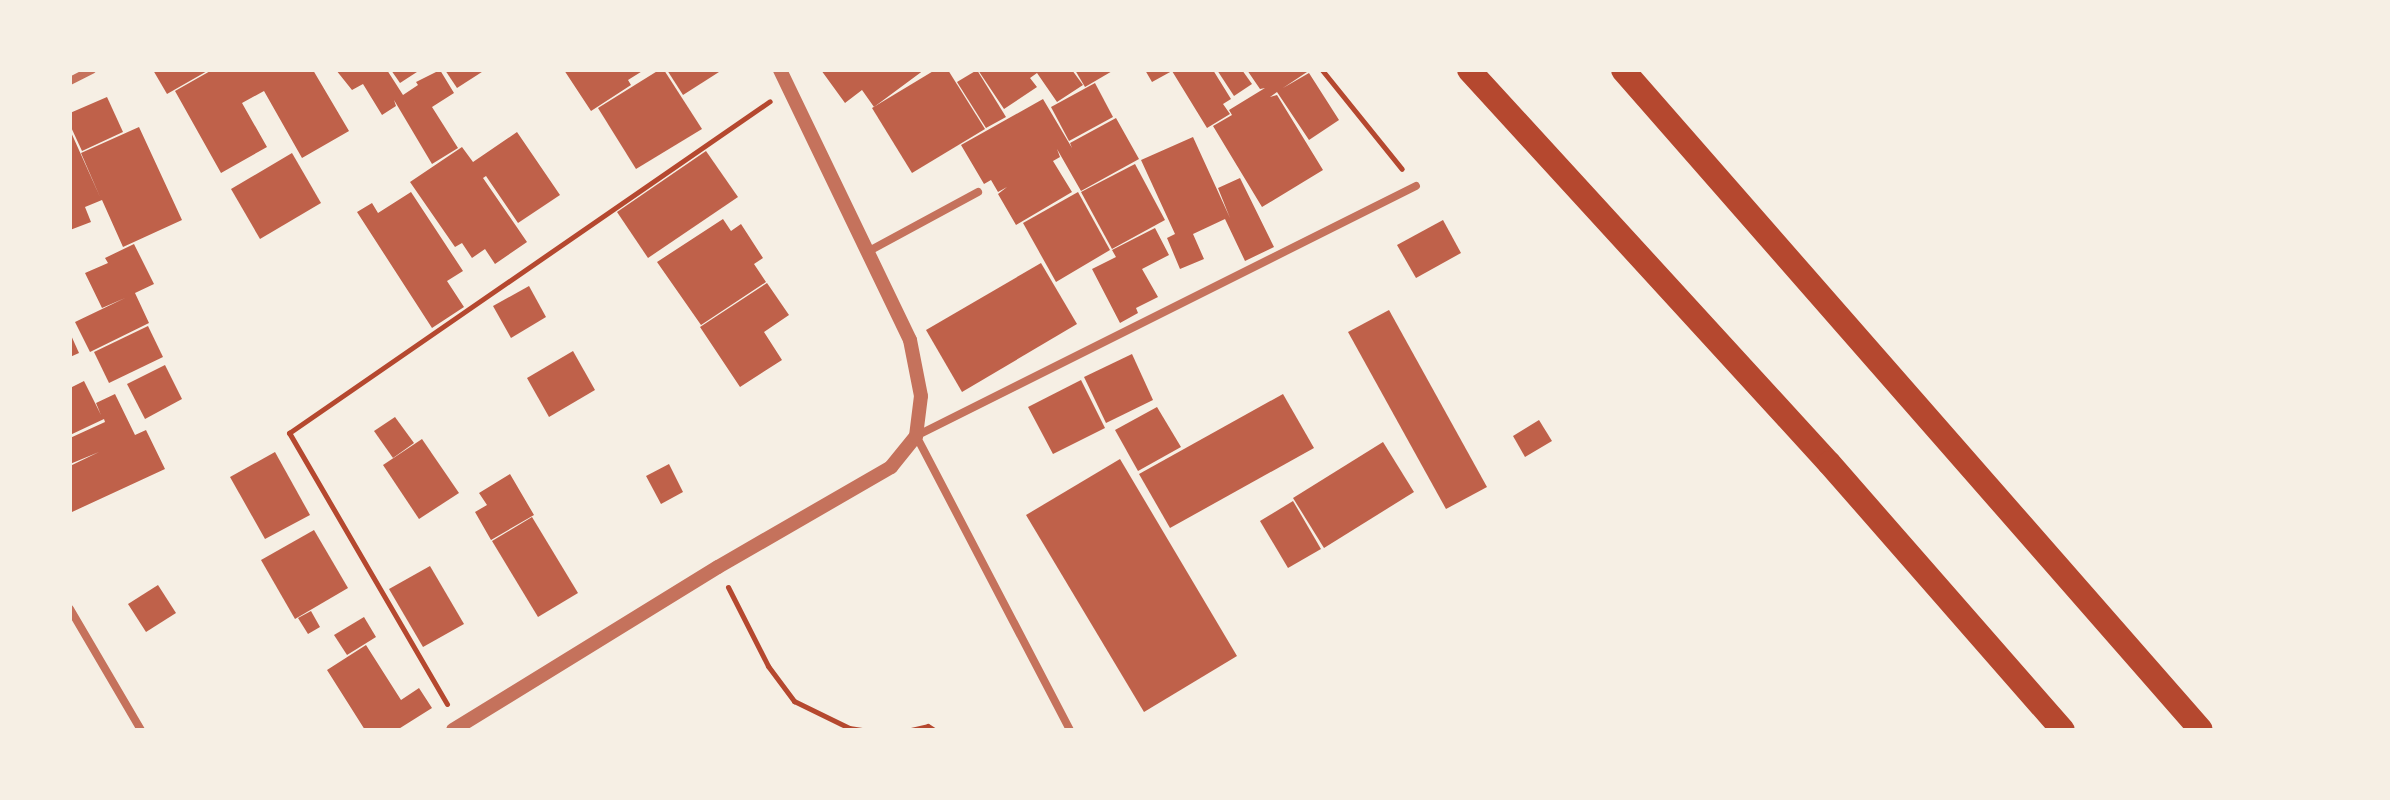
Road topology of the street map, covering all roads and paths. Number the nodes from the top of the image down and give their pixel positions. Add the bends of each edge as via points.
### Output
1 (92, 70) edge
2 (780, 70) edge
3 (1322, 70) edge
4 (1469, 70) edge
5 (1623, 70) edge
6 (70, 81) edge
7 (788, 89) junction
8 (1416, 186) joint
9 (978, 192) dead end
10 (869, 251) junction
11 (916, 436) junction
12 (718, 567) junction
13 (70, 609) edge
14 (456, 728) edge
15 (141, 730) edge
16 (862, 730) edge
17 (911, 730) edge
18 (934, 730) edge
19 (1070, 730) edge
20 (2063, 730) edge
21 (2201, 730) edge

1 - 6 street
2 - 7 street
3 - 8 path
4 - 20 highway via 1818,451
5 - 21 highway
7 - 10 street
7 - 14 path via 289,433
8 - 11 street
9 - 10 street
10 - 11 street via 910,340 921,396
11 - 12 street via 891,467
11 - 19 street
12 - 14 street
12 - 16 path via 768,666 794,701
13 - 15 street
17 - 18 path

